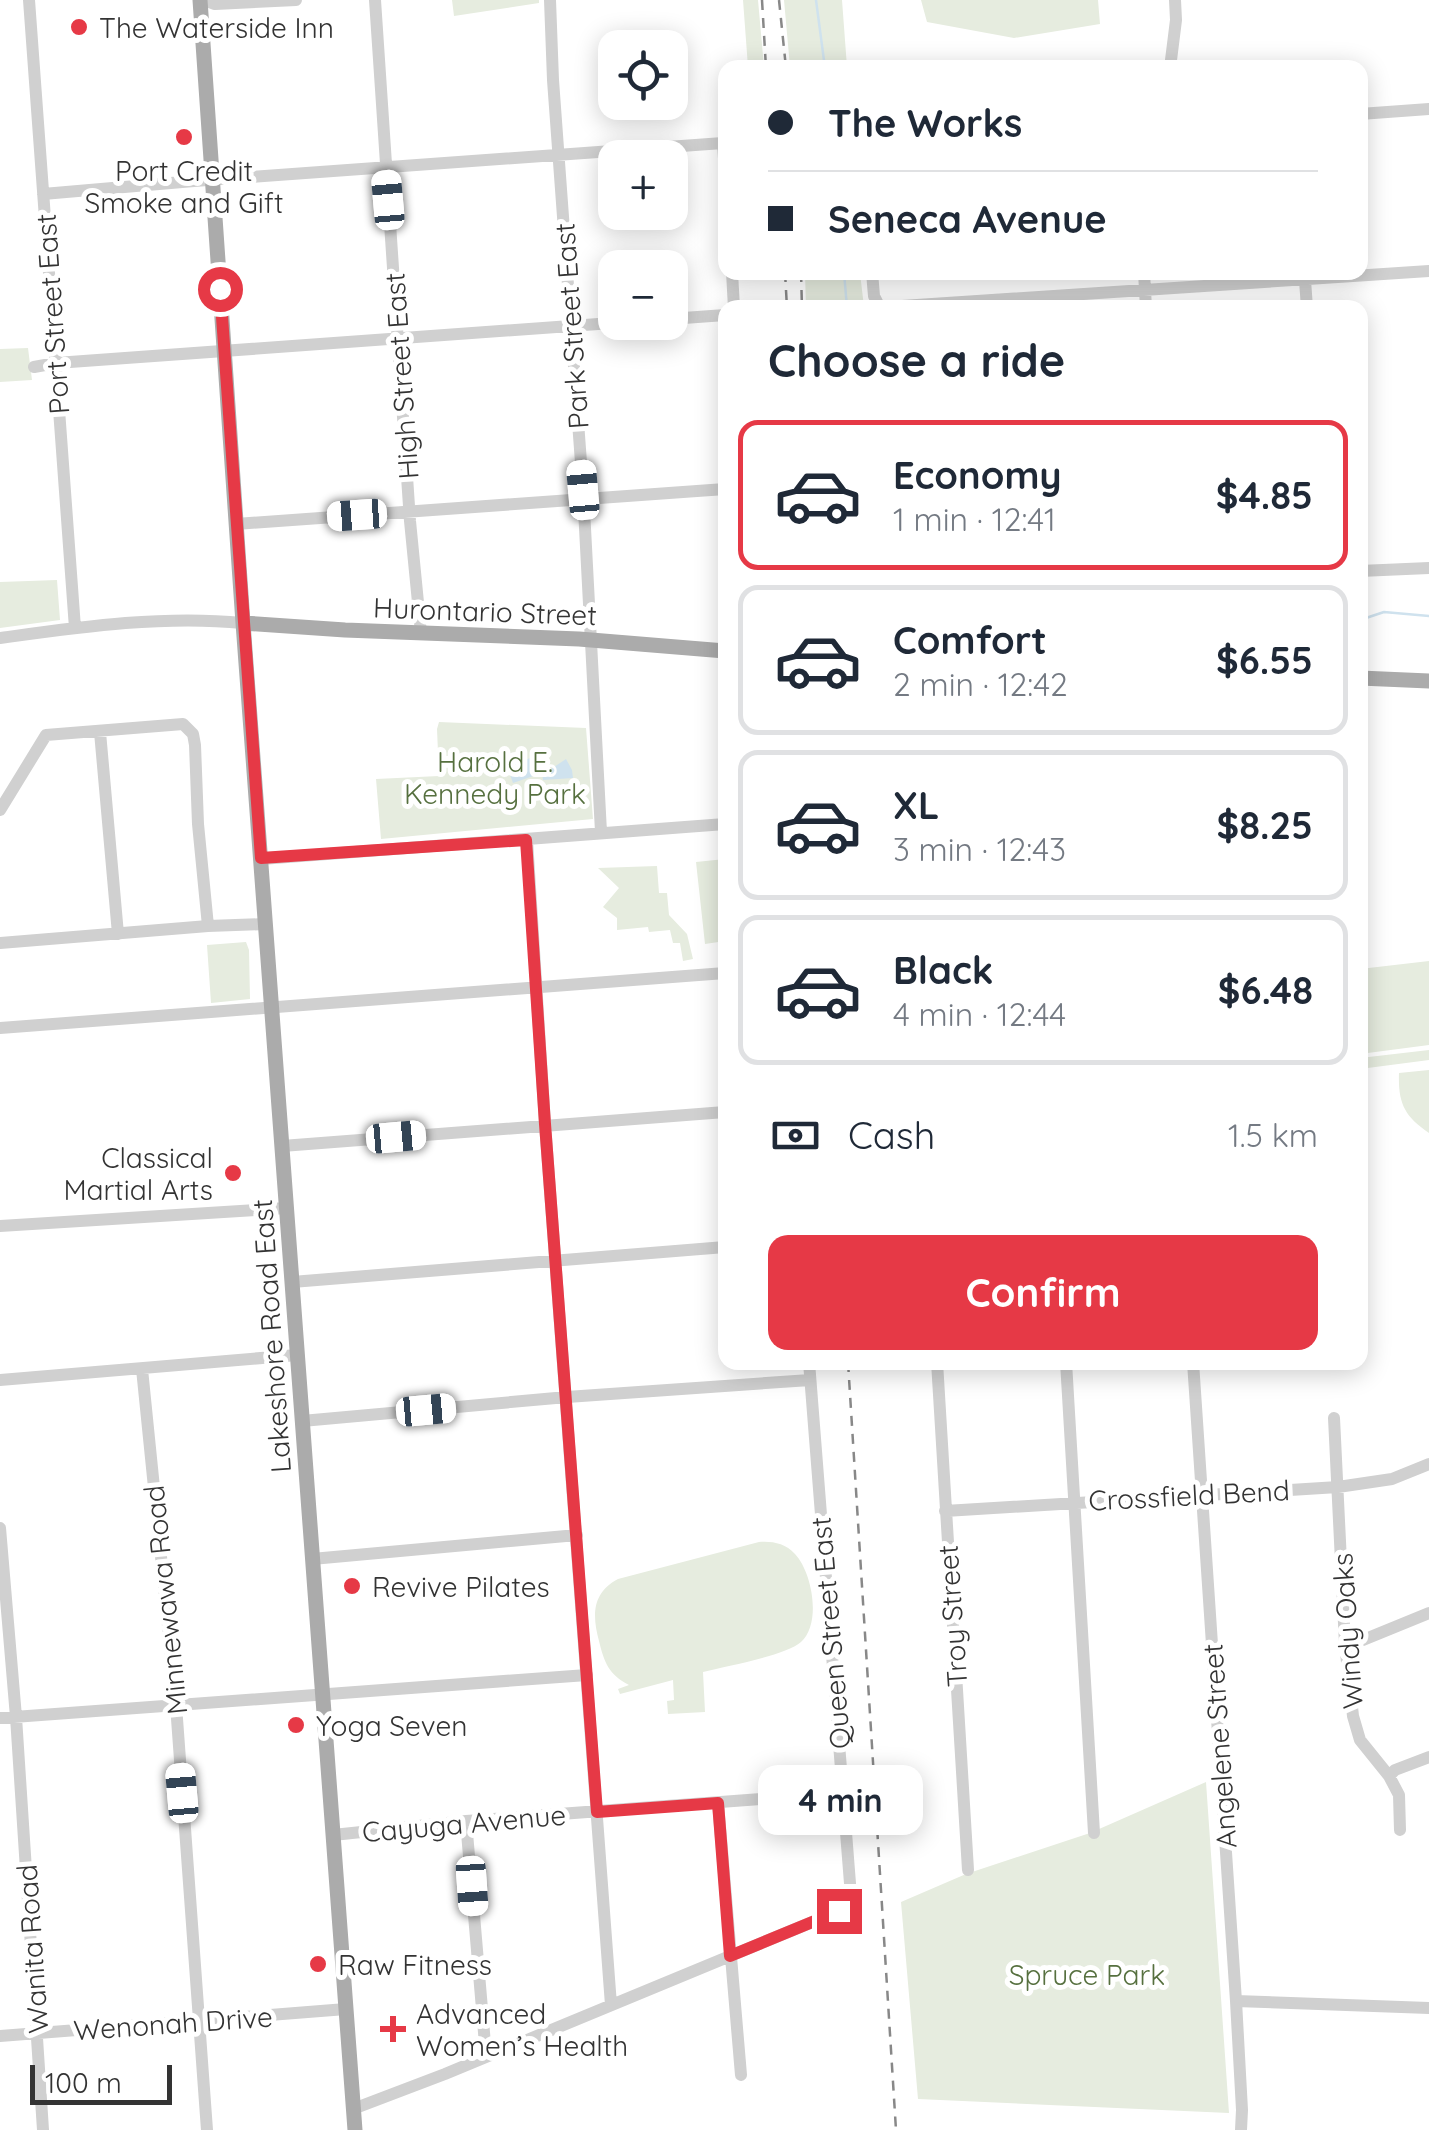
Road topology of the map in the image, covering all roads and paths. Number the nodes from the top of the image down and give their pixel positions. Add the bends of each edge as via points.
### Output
1 (30, 0) edge
2 (202, 0) edge
3 (296, 0) edge
4 (375, 0) edge
5 (550, 0) edge
6 (1175, 0) edge
7 (1171, 60) edge
8 (1429, 109) edge
9 (1368, 113) edge
10 (718, 143) edge
11 (560, 156) junction
12 (386, 168) junction
13 (212, 180) junction
14 (44, 194) junction
15 (1429, 271) edge
16 (1368, 275) edge
17 (1144, 280) edge
18 (1306, 280) joint
19 (1145, 290) junction
20 (1031, 300) edge
21 (1146, 300) edge
22 (1307, 300) edge
23 (718, 316) edge
24 (688, 318) edge
25 (598, 325) edge
26 (572, 327) junction
27 (399, 340) junction
28 (224, 352) junction
29 (56, 363) junction
30 (34, 367) dead end
31 (718, 489) edge
32 (583, 499) junction
33 (409, 512) junction
34 (236, 524) junction
35 (1429, 568) edge
36 (1368, 571) edge
37 (243, 623) junction
38 (75, 628) junction
39 (421, 633) junction
40 (0, 638) edge
41 (592, 640) junction
42 (718, 649) edge
43 (1368, 678) edge
44 (1429, 681) edge
45 (100, 732) junction
46 (0, 810) edge
47 (718, 824) edge
48 (601, 832) junction
49 (526, 840) junction
50 (261, 858) junction
51 (266, 924) junction
52 (208, 926) junction
53 (118, 934) junction
54 (0, 943) edge
55 (718, 974) edge
56 (537, 987) junction
57 (272, 1008) junction
58 (0, 1028) edge
59 (718, 1112) edge
60 (545, 1124) junction
61 (282, 1146) junction
62 (286, 1208) junction
63 (0, 1226) edge
64 (718, 1247) edge
65 (555, 1259) junction
66 (292, 1282) junction
67 (298, 1355) junction
68 (142, 1369) junction
69 (809, 1370) edge
70 (937, 1370) edge
71 (1066, 1370) edge
72 (1193, 1370) edge
73 (0, 1380) edge
74 (810, 1380) junction
75 (567, 1397) junction
76 (1334, 1418) dead end
77 (302, 1421) junction
78 (1429, 1464) edge
79 (1338, 1486) junction
80 (1202, 1494) junction
81 (1074, 1502) junction
82 (946, 1511) junction
83 (0, 1528) edge
84 (577, 1535) junction
85 (312, 1559) junction
86 (1429, 1614) edge
87 (1345, 1644) junction
88 (587, 1675) junction
89 (322, 1695) junction
90 (176, 1705) junction
91 (16, 1717) junction
92 (0, 1718) edge
93 (1429, 1757) edge
94 (1389, 1776) junction
95 (776, 1798) dead end
96 (718, 1803) junction
97 (597, 1812) junction
98 (466, 1821) junction
99 (1400, 1830) dead end
100 (1094, 1833) dead end
101 (333, 1835) junction
102 (968, 1870) dead end
103 (730, 1956) junction
104 (1236, 2001) junction
105 (611, 2005) junction
106 (1429, 2008) edge
107 (346, 2009) junction
108 (200, 2021) junction
109 (38, 2033) junction
110 (0, 2036) edge
111 (486, 2056) junction
112 (740, 2075) dead end
113 (353, 2109) junction
114 (43, 2130) edge
115 (207, 2130) edge
116 (355, 2130) edge
117 (1241, 2130) edge

1 - 14 street, Port Street East
2 - 3 street
2 - 13 main road, Lakeshore Road East
4 - 12 street, High Street East
5 - 11 street, Park Street East
6 - 7 street
8 - 9 street
10 - 11 street
11 - 12 street
11 - 26 street, Park Street East
12 - 13 street
12 - 27 street, High Street East
13 - 14 street
13 - 28 main road, Lakeshore Road East
14 - 29 street, Port Street East
15 - 16 street
17 - 19 street
18 - 19 street
18 - 22 street
19 - 20 street
19 - 21 street
23 - 24 street
25 - 26 street
26 - 27 street
26 - 32 street, Park Street East
27 - 28 street
27 - 33 street, High Street East
28 - 29 street
28 - 34 main road, Lakeshore Road East
29 - 30 street
29 - 38 street, Port Street East
31 - 32 street
32 - 33 street
32 - 41 street, Park Street East
33 - 34 street
33 - 39 street, High Street East
34 - 37 main road, Lakeshore Road East
35 - 36 street
37 - 38 street
37 - 39 main road, Hurontario Street
37 - 50 main road, Lakeshore Road East
38 - 40 street
39 - 41 main road, Hurontario Street
41 - 42 main road, Hurontario Street
41 - 48 street, Park Street East
43 - 44 main road
45 - 46 street via 46,735
45 - 52 street via 183,724 193,734
45 - 53 street
47 - 48 street
48 - 49 street
49 - 50 street
49 - 56 street
50 - 51 main road, Lakeshore Road East
51 - 52 street
51 - 57 main road, Lakeshore Road East
52 - 53 street
53 - 54 street
55 - 56 street
56 - 57 street
56 - 60 street
57 - 58 street
57 - 61 main road, Lakeshore Road East
59 - 60 street
60 - 61 street
60 - 65 street
61 - 62 main road, Lakeshore Road East
62 - 63 street
62 - 66 main road, Lakeshore Road East
64 - 65 street
65 - 66 street
65 - 75 street
66 - 67 main road, Lakeshore Road East
67 - 68 street
67 - 77 main road, Lakeshore Road East
68 - 73 street
68 - 90 street, Minnewawa Road
69 - 74 street, Queen Street East
70 - 82 street, Troy Street
71 - 81 street
72 - 80 street, Angelene Street
74 - 75 street
74 - 103 street, Queen Street East via 852,1896 846,1908
75 - 77 street
75 - 84 street
76 - 79 street, Windy Oaks
77 - 85 main road, Lakeshore Road East
78 - 79 street, Crossfield Bend via 1392,1479
79 - 80 street, Crossfield Bend
79 - 87 street, Windy Oaks
80 - 81 street, Crossfield Bend
80 - 104 street, Angelene Street
81 - 82 street, Crossfield Bend
81 - 100 street
82 - 102 street, Troy Street
83 - 91 street, Wanita Road
84 - 85 street
84 - 88 street
85 - 89 main road, Lakeshore Road East
86 - 87 street
87 - 94 street, Windy Oaks via 1355,1728
88 - 89 street
88 - 97 street
89 - 90 street
89 - 101 main road, Lakeshore Road East
90 - 91 street
90 - 108 street, Minnewawa Road
91 - 92 street
91 - 109 street, Wanita Road
93 - 94 street
94 - 99 street, Windy Oaks via 1398,1795
95 - 96 street, Cayuga Avenue
96 - 97 street, Cayuga Avenue
96 - 103 street
97 - 98 street, Cayuga Avenue
97 - 105 street
98 - 101 street, Cayuga Avenue
98 - 111 street
101 - 107 main road, Lakeshore Road East
103 - 105 street
103 - 112 street
104 - 106 street
104 - 117 street, Angelene Street
105 - 111 street
107 - 108 street, Wenonah Drive
107 - 113 main road, Lakeshore Road East
108 - 109 street, Wenonah Drive
108 - 115 street, Minnewawa Road
109 - 110 street, Wenonah Drive
109 - 114 street, Wanita Road
111 - 113 street
113 - 116 main road, Lakeshore Road East

